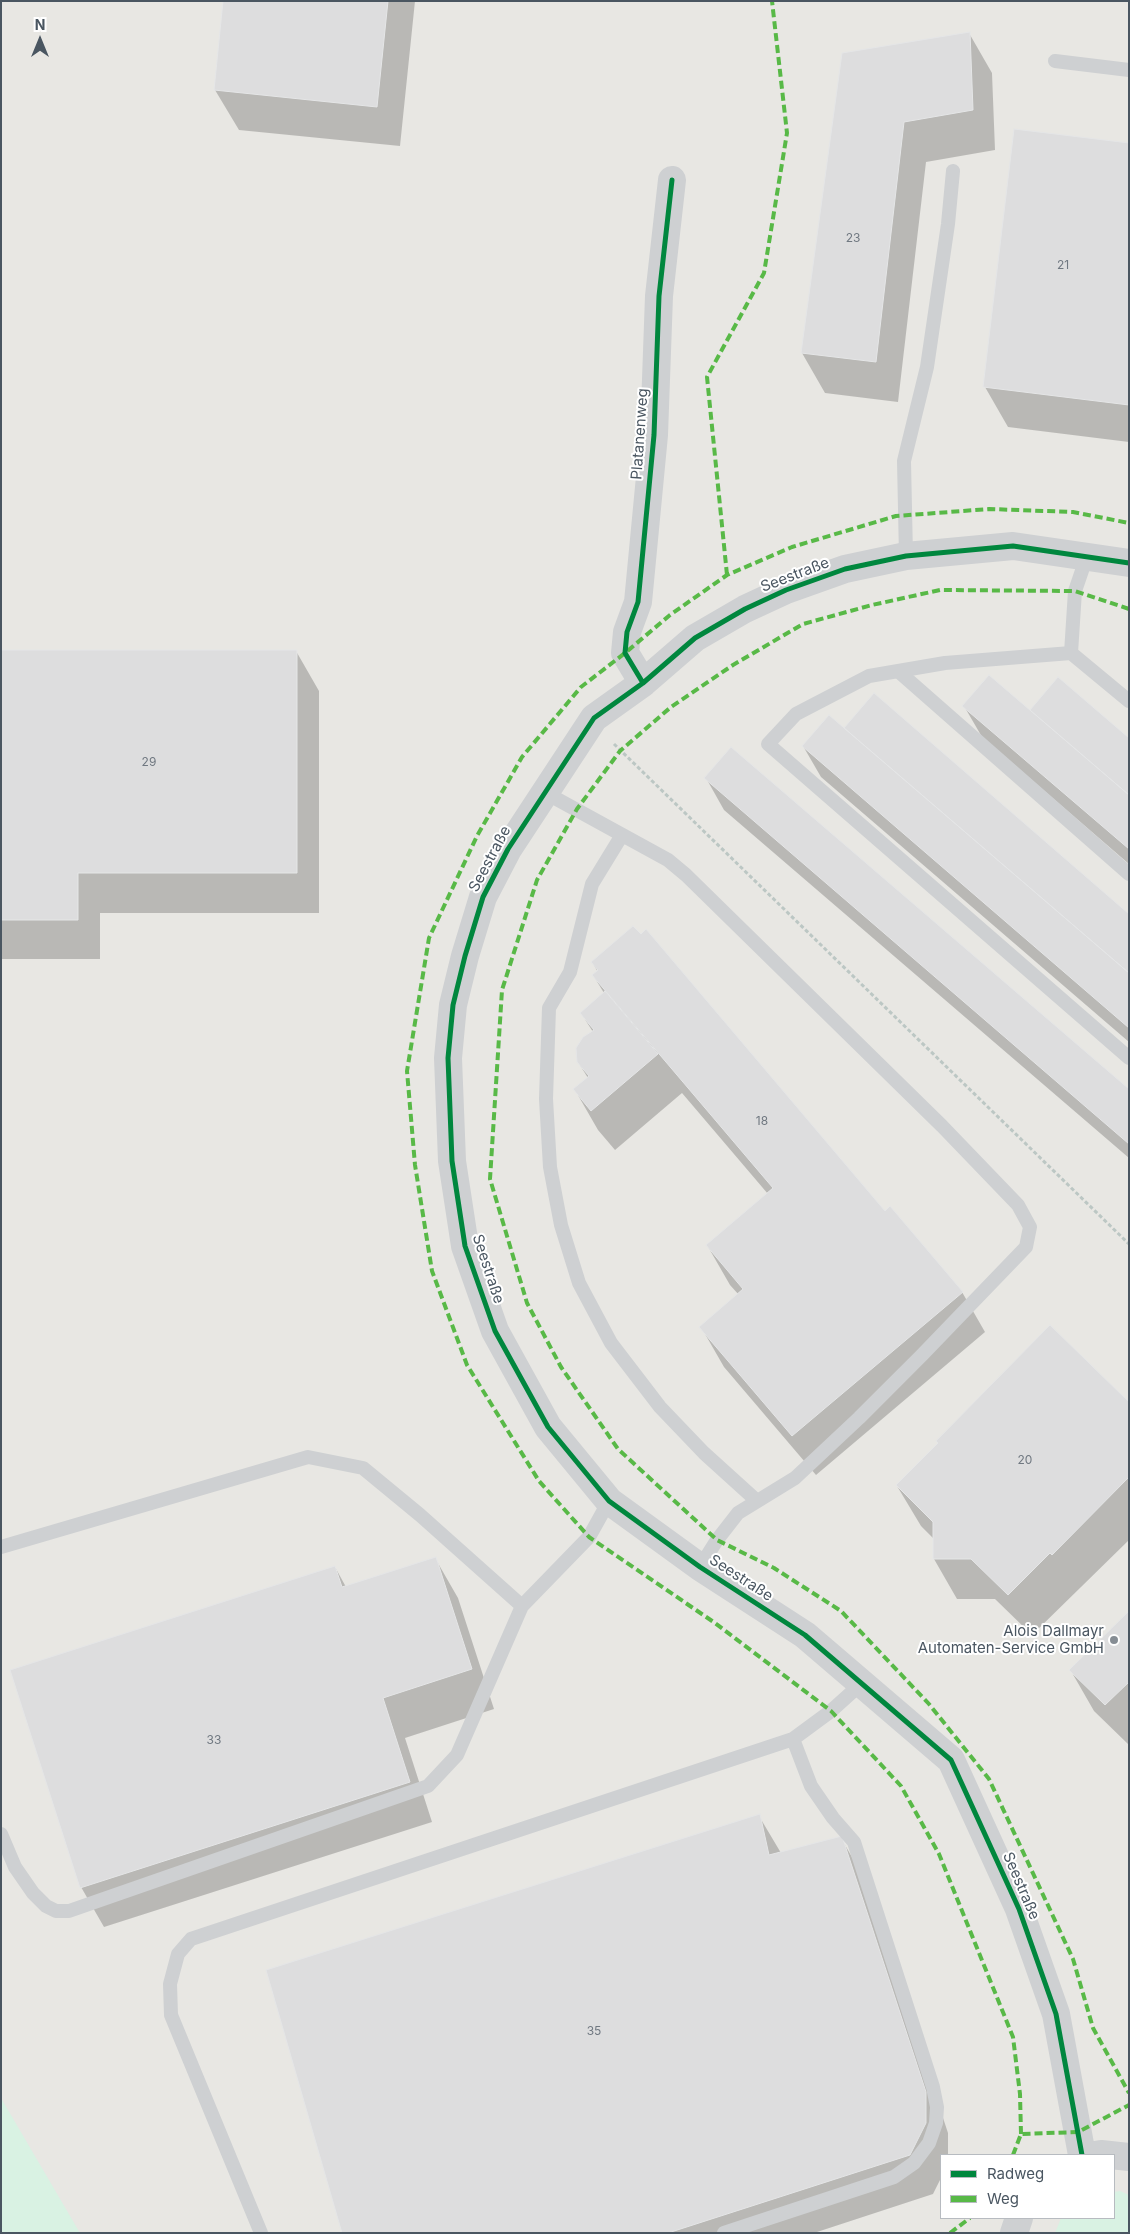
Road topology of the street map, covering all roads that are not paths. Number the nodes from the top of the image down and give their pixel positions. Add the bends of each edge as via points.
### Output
1 (1055, 62) dead end
2 (1129, 70) edge
3 (953, 171) dead end
4 (672, 180) dead end
5 (906, 556) junction
6 (1087, 556) junction
7 (1129, 563) edge
8 (1071, 653) junction
9 (898, 670) junction
10 (643, 683) junction
11 (1129, 701) edge
12 (544, 792) junction
13 (622, 835) junction
14 (1129, 874) edge
15 (1129, 1058) edge
16 (609, 1501) junction
17 (757, 1501) junction
18 (1, 1546) edge
19 (700, 1567) junction
20 (522, 1606) junction
21 (862, 1684) junction
22 (793, 1739) junction
23 (1, 1834) edge
24 (1082, 2154) edge
25 (1115, 2155) edge
26 (1129, 2157) edge
27 (1019, 2219) edge
28 (261, 2233) edge
29 (724, 2233) edge
30 (1014, 2233) edge

1 - 2 lane
3 - 5 lane via 927,367 904,461
4 - 10 street, Platanenweg via 659,296 654,435 638,602 627,632 625,653
5 - 6 street, Seestraße via 1013,546
5 - 10 street, Seestraße via 824,576 745,609 695,638
6 - 7 street, Seestraße
6 - 8 lane via 1075,592
8 - 9 lane
8 - 11 lane
9 - 14 lane
9 - 15 lane via 868,676 796,714 768,744
10 - 12 street, Seestraße via 594,718
12 - 13 lane
12 - 16 street, Seestraße via 483,897 465,956 453,1005 448,1058 452,1161 465,1246 495,1331 548,1427
13 - 17 lane via 592,884 570,972 549,1008 546,1099 550,1167 561,1226 579,1283 611,1343 660,1407
13 - 17 lane via 668,860 686,875 955,1139 1018,1205 1030,1227 1026,1247 880,1397 795,1478
16 - 19 street, Seestraße
16 - 20 lane via 589,1537
17 - 19 lane via 738,1513
18 - 20 lane via 308,1457 362,1468
19 - 21 street, Seestraße via 806,1635
20 - 23 lane via 457,1756 428,1786 69,1911 56,1911 33,1893 15,1867
21 - 22 lane via 831,1712
21 - 24 street, Seestraße via 950,1760 1020,1909 1056,2014
22 - 28 lane via 191,1939 178,1954 170,1984 171,2015
22 - 29 lane via 811,1786 854,1842 933,2087 936,2123 929,2143 914,2163 894,2177
25 - 26 street
27 - 30 street

